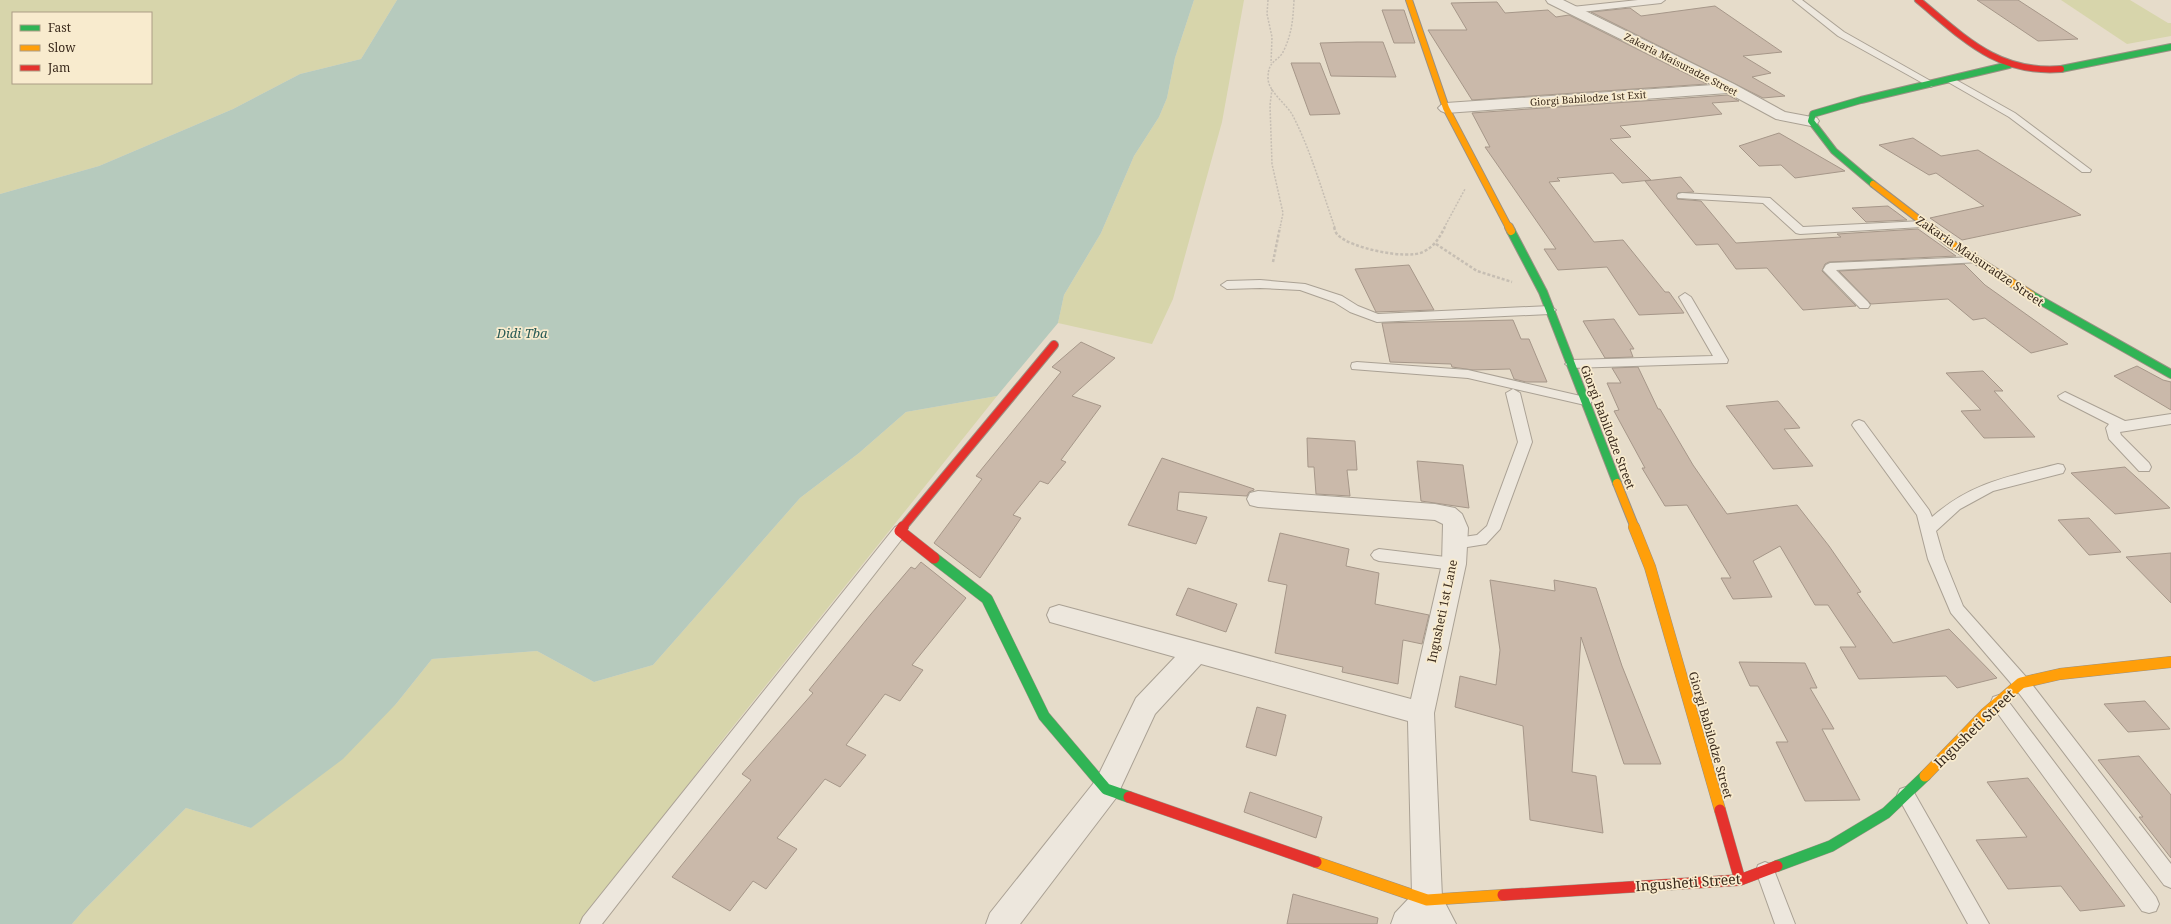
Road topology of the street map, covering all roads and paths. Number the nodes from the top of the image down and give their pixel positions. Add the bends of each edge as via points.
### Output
1 (1268, 0) edge
2 (1294, 0) edge
3 (1408, 0) edge
4 (1552, 0) edge
5 (1661, 0) edge
6 (1797, 0) edge
7 (1918, 0) edge
8 (1572, 10) junction
9 (2171, 47) edge
10 (1271, 63) junction
11 (2009, 65) junction
12 (1951, 80) junction
13 (1931, 84) junction
14 (1729, 87) junction
15 (1272, 89) junction
16 (1446, 108) junction
17 (1811, 121) junction
18 (1476, 166) junction
19 (2086, 170) dead end
20 (1682, 196) dead end
21 (1922, 224) junction
22 (1436, 244) junction
23 (1975, 260) junction
24 (1273, 262) dead end
25 (1227, 285) dead end
26 (1543, 292) junction
27 (1685, 297) dead end
28 (1864, 305) dead end
29 (1550, 310) junction
30 (1054, 345) dead end
31 (1571, 364) junction
32 (1357, 366) dead end
33 (2171, 374) edge
34 (1513, 393) dead end
35 (2065, 396) dead end
36 (1585, 401) junction
37 (2171, 419) edge
38 (1859, 425) dead end
39 (2123, 426) junction
40 (2144, 467) dead end
41 (2058, 469) dead end
42 (1258, 499) dead end
43 (1928, 529) junction
44 (900, 531) junction
45 (1454, 553) junction
46 (1379, 555) dead end
47 (1059, 615) dead end
48 (1196, 652) junction
49 (2171, 662) edge
50 (2021, 683) junction
51 (1999, 702) junction
52 (1421, 714) junction
53 (1106, 789) junction
54 (1906, 795) junction
55 (1765, 870) junction
56 (2171, 878) edge
57 (1740, 880) junction
58 (2149, 904) dead end
59 (1434, 912) edge
60 (590, 924) edge
61 (1001, 924) edge
62 (1406, 924) edge
63 (1785, 924) edge
64 (1979, 924) edge

1 - 10 path via 1267,19 1272,33
2 - 10 path via 1292,32 1283,53
3 - 16 street, Giorgi Babilodze Street
4 - 8 street, Zakaria Maisuradze Street
5 - 8 lane
6 - 13 lane via 1841,34
7 - 11 street via 1988,54
8 - 14 street, Zakaria Maisuradze Street
9 - 11 street via 2055,70 2036,71
10 - 15 path via 1268,79
11 - 12 street
12 - 13 street
12 - 19 lane via 2012,115
13 - 17 street via 1855,100 1813,114
14 - 16 street, Giorgi Babilodze 1st Exit
14 - 17 street, Zakaria Maisuradze Street via 1782,116
15 - 22 path via 1291,112 1301,131 1337,235 1358,248 1407,255 1422,253
15 - 24 path via 1272,164 1283,213
16 - 18 street, Giorgi Babilodze Street
17 - 21 street, Zakaria Maisuradze Street via 1820,137 1848,164
18 - 22 path
18 - 26 street, Giorgi Babilodze Street
20 - 21 lane via 1766,200 1800,231
21 - 23 street, Zakaria Maisuradze Street
22 - 26 path via 1477,271
23 - 28 lane via 1830,267 1829,270
23 - 33 street, Zakaria Maisuradze Street via 2077,324
25 - 29 lane via 1301,287 1338,299 1377,318
26 - 29 street, Giorgi Babilodze Street
27 - 31 lane via 1722,360
29 - 31 street, Giorgi Babilodze Street
30 - 44 street
31 - 36 street, Giorgi Babilodze Street
32 - 36 lane via 1468,374
34 - 45 lane via 1526,442 1493,529 1481,540
35 - 39 lane
36 - 57 street, Giorgi Babilodze Street via 1650,567
37 - 39 lane
38 - 43 lane via 1924,514
39 - 40 lane via 2113,428 2114,436
41 - 43 lane via 1989,487 1955,505
42 - 45 street, Ingusheti 1st Lane via 1447,514 1454,520 1456,528
43 - 50 lane via 1936,559 1957,609
44 - 53 street via 987,599 1044,716
44 - 60 lane
45 - 46 lane
45 - 52 street, Ingusheti 1st Lane
47 - 48 street
48 - 52 street
48 - 53 street via 1144,706
49 - 50 street, Ingusheti Street via 2060,674
50 - 51 street, Ingusheti Street
50 - 56 lane
51 - 54 street, Ingusheti Street
51 - 58 lane
52 - 59 street, Ingusheti 1st Lane
53 - 59 street
53 - 61 street
54 - 55 street, Ingusheti Street via 1886,813 1831,846
54 - 64 lane
55 - 57 street, Ingusheti Street
55 - 63 lane
57 - 59 street, Ingusheti Street
59 - 62 street

